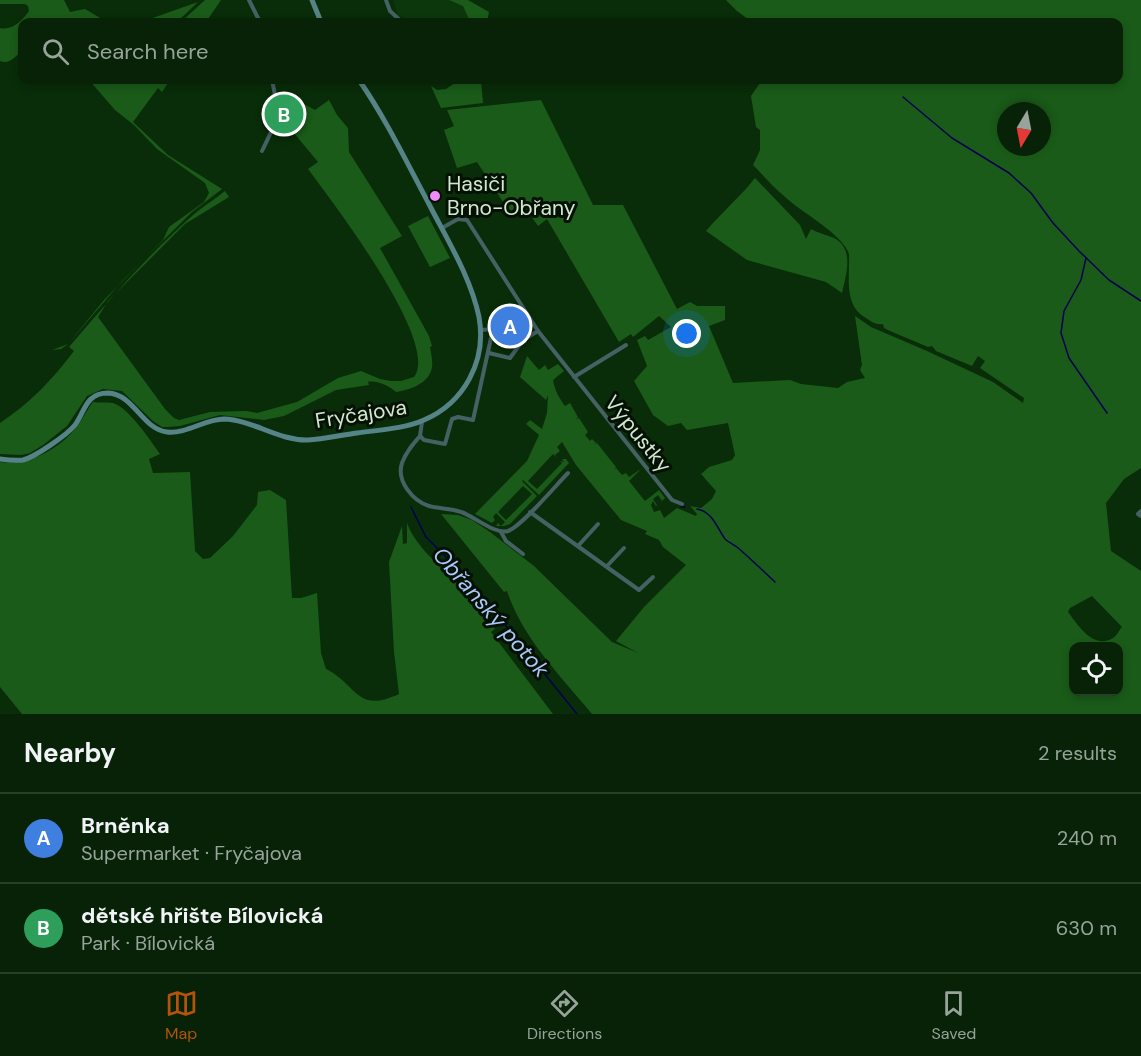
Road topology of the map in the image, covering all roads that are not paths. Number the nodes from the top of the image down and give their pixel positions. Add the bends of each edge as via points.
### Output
1 (249, 0) edge
2 (312, 0) edge
3 (386, 0) edge
4 (258, 18) edge
5 (319, 18) edge
6 (398, 18) edge
7 (273, 84) edge
8 (361, 84) edge
9 (262, 151) dead end
10 (442, 228) junction
11 (493, 329) junction
12 (481, 330) junction
13 (538, 331) junction
14 (523, 340) junction
15 (626, 345) dead end
16 (489, 353) junction
17 (574, 377) junction
18 (422, 421) junction
19 (420, 436) junction
20 (0, 459) edge
21 (568, 473) dead end
22 (682, 504) dead end
23 (1141, 511) edge
24 (530, 512) junction
25 (1141, 516) edge
26 (598, 524) dead end
27 (501, 531) junction
28 (578, 546) junction
29 (624, 548) dead end
30 (523, 554) dead end
31 (607, 566) junction
32 (653, 577) dead end

1 - 4 street
2 - 5 main road
3 - 6 street
7 - 9 street via 278,111
8 - 10 main road, Fryčajova via 379,109
10 - 12 main road, Fryčajova via 472,294
10 - 13 street via 458,219 467,220
11 - 12 street
11 - 14 street
11 - 16 street, Fryčajova
12 - 18 main road, Fryčajova via 476,364 468,382 455,400
13 - 14 street
13 - 17 street, Výpustky
14 - 16 street via 510,358
15 - 17 street
16 - 19 street, Fryčajova via 473,420 452,419 446,444
17 - 22 street, Výpustky via 672,500
18 - 19 street, Fryčajova
18 - 20 main road, Fryčajova via 306,440 225,419 166,432 147,423 126,401 108,393 93,396 74,427 33,456 23,460
19 - 27 street via 401,466 404,484 412,496 428,506 461,512
21 - 24 street
23 - 25 street
24 - 27 street via 510,530
24 - 28 street
26 - 28 street
27 - 30 street via 506,541
28 - 31 street
29 - 31 street
31 - 32 street via 639,590

